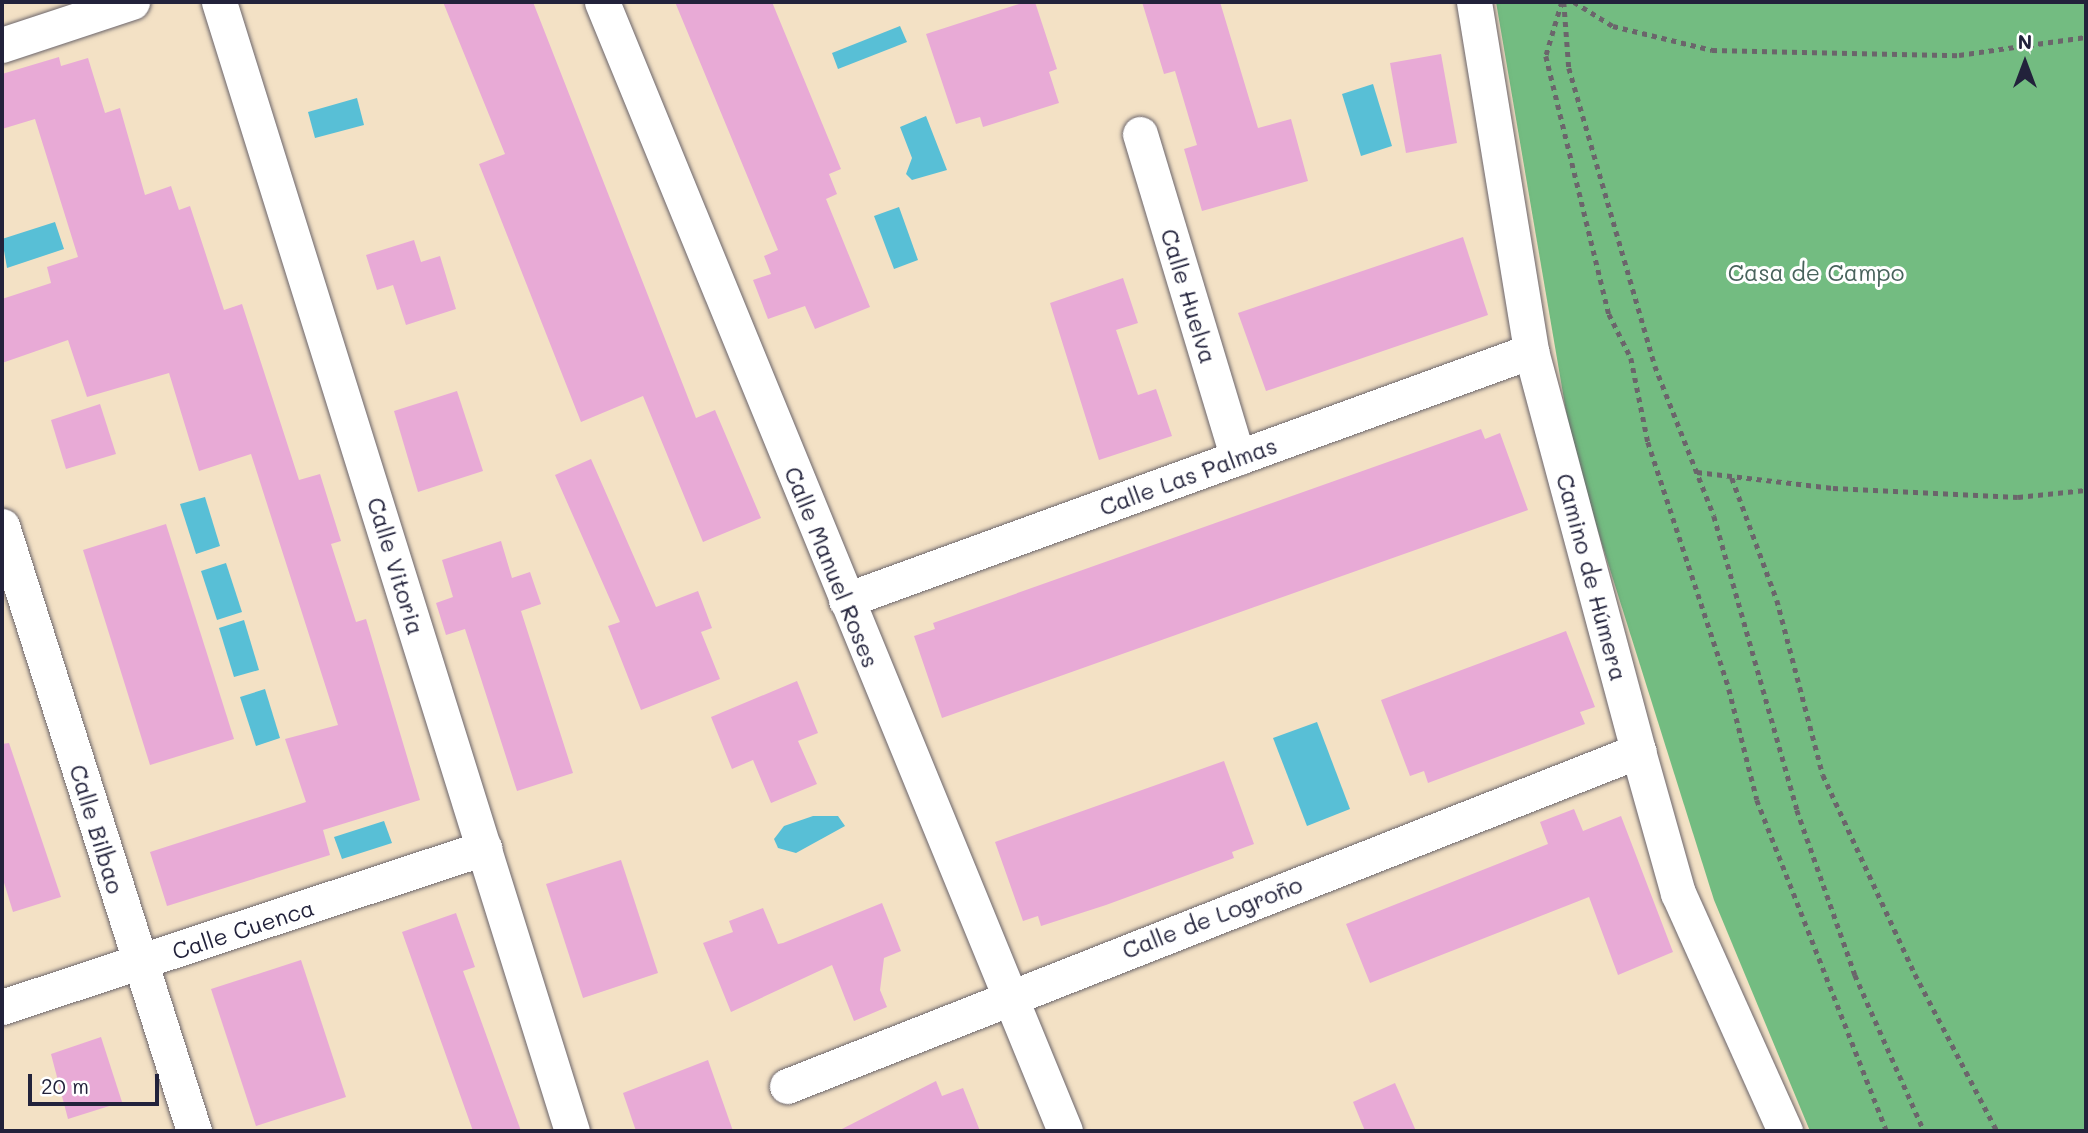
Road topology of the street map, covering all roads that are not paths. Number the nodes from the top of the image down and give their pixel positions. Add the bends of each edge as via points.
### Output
1 (132, 2) edge
2 (219, 2) edge
3 (601, 2) edge
4 (1474, 2) edge
5 (2, 45) edge
6 (1140, 134) dead end
7 (1531, 351) junction
8 (1238, 458) junction
9 (2, 526) edge
10 (846, 600) junction
11 (1638, 751) junction
12 (484, 848) junction
13 (139, 963) junction
14 (1008, 996) junction
15 (2, 1007) edge
16 (787, 1086) dead end
17 (194, 1131) edge
18 (572, 1131) edge
19 (1065, 1131) edge
20 (1785, 1131) edge

1 - 5 street
2 - 12 street, Calle Vitoria
3 - 10 street, Calle Manuel Roses
4 - 7 street, Camino de Húmera
6 - 8 street, Calle Huelva
7 - 8 street, Calle Las Palmas
7 - 11 street, Camino de Húmera
8 - 10 street, Calle Las Palmas
9 - 13 street, Calle Bilbao
10 - 14 street, Calle Manuel Roses
11 - 14 street, Calle de Logroño
11 - 20 street, Camino de Húmera via 1678,893
12 - 13 street, Calle Cuenca
12 - 18 street, Calle Vitoria
13 - 15 street, Calle Cuenca
13 - 17 street, Calle Bilbao
14 - 16 street, Calle de Logroño
14 - 19 street, Calle Manuel Roses

